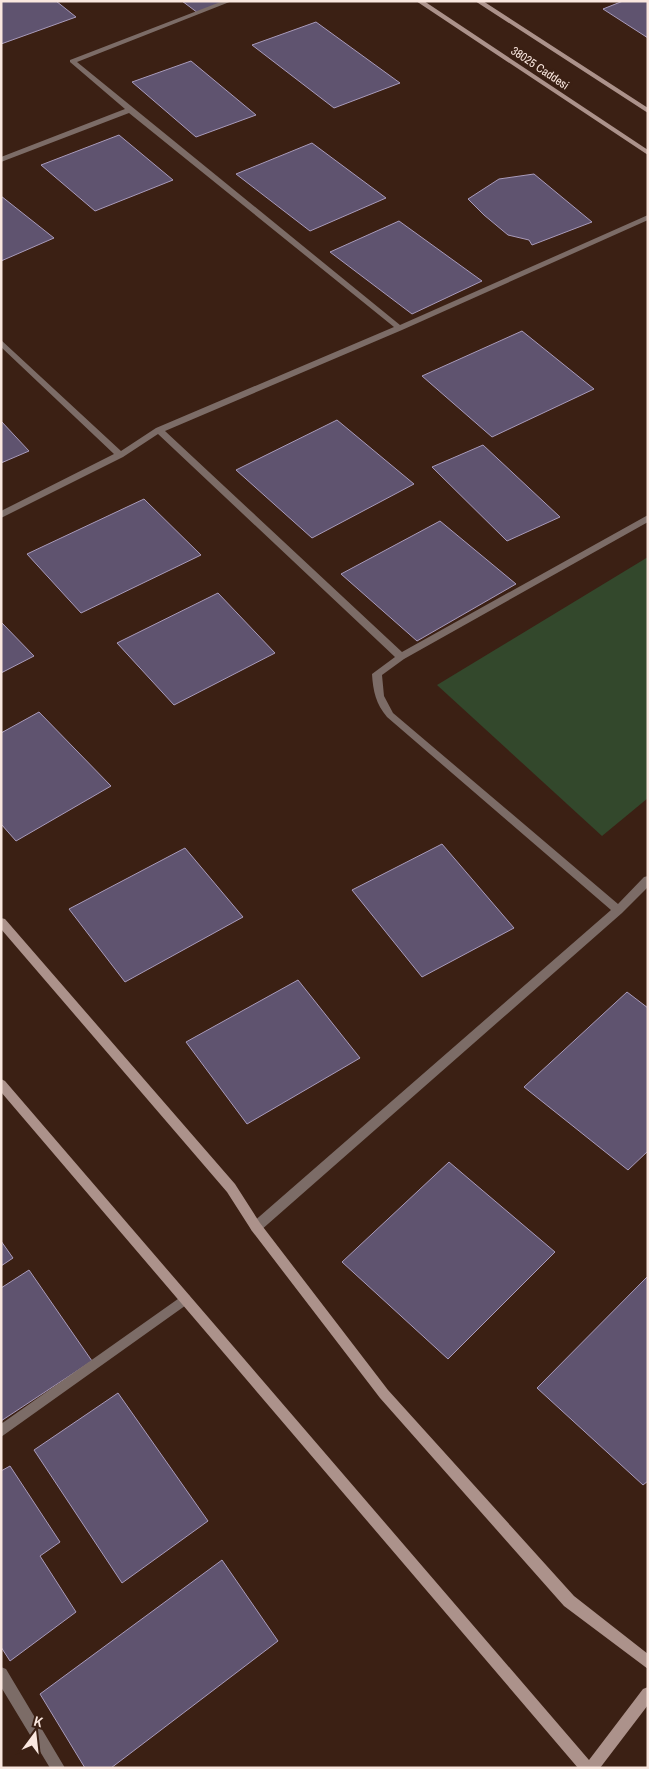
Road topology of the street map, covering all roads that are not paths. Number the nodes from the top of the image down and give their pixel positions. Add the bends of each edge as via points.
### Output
1 (230, 1) edge
2 (419, 1) edge
3 (478, 1) edge
4 (646, 107) edge
5 (130, 110) junction
6 (648, 153) edge
7 (1, 160) edge
8 (648, 217) edge
9 (399, 328) junction
10 (1, 342) edge
11 (159, 430) junction
12 (120, 455) junction
13 (1, 516) edge
14 (648, 518) edge
15 (401, 657) junction
16 (648, 880) edge
17 (618, 910) junction
18 (1, 922) edge
19 (1, 1084) edge
20 (256, 1227) junction
21 (185, 1299) junction
22 (1, 1431) edge
23 (648, 1662) edge
24 (1, 1674) edge
25 (648, 1694) edge
26 (58, 1768) edge
27 (586, 1768) edge
28 (591, 1768) edge

1 - 5 street via 72,61
2 - 6 street, 38025 Caddesi
3 - 4 street, 38025 Caddesi
5 - 7 street
5 - 9 street
8 - 9 street
9 - 11 street
10 - 12 street
11 - 12 street
11 - 15 street
12 - 13 street
14 - 15 street
15 - 17 street via 377,674 376,691 380,704 390,716
16 - 17 street
17 - 20 street
18 - 20 street via 232,1188
19 - 21 street
20 - 23 street via 384,1394 569,1601
21 - 22 street
21 - 27 street
24 - 26 street
25 - 28 street

